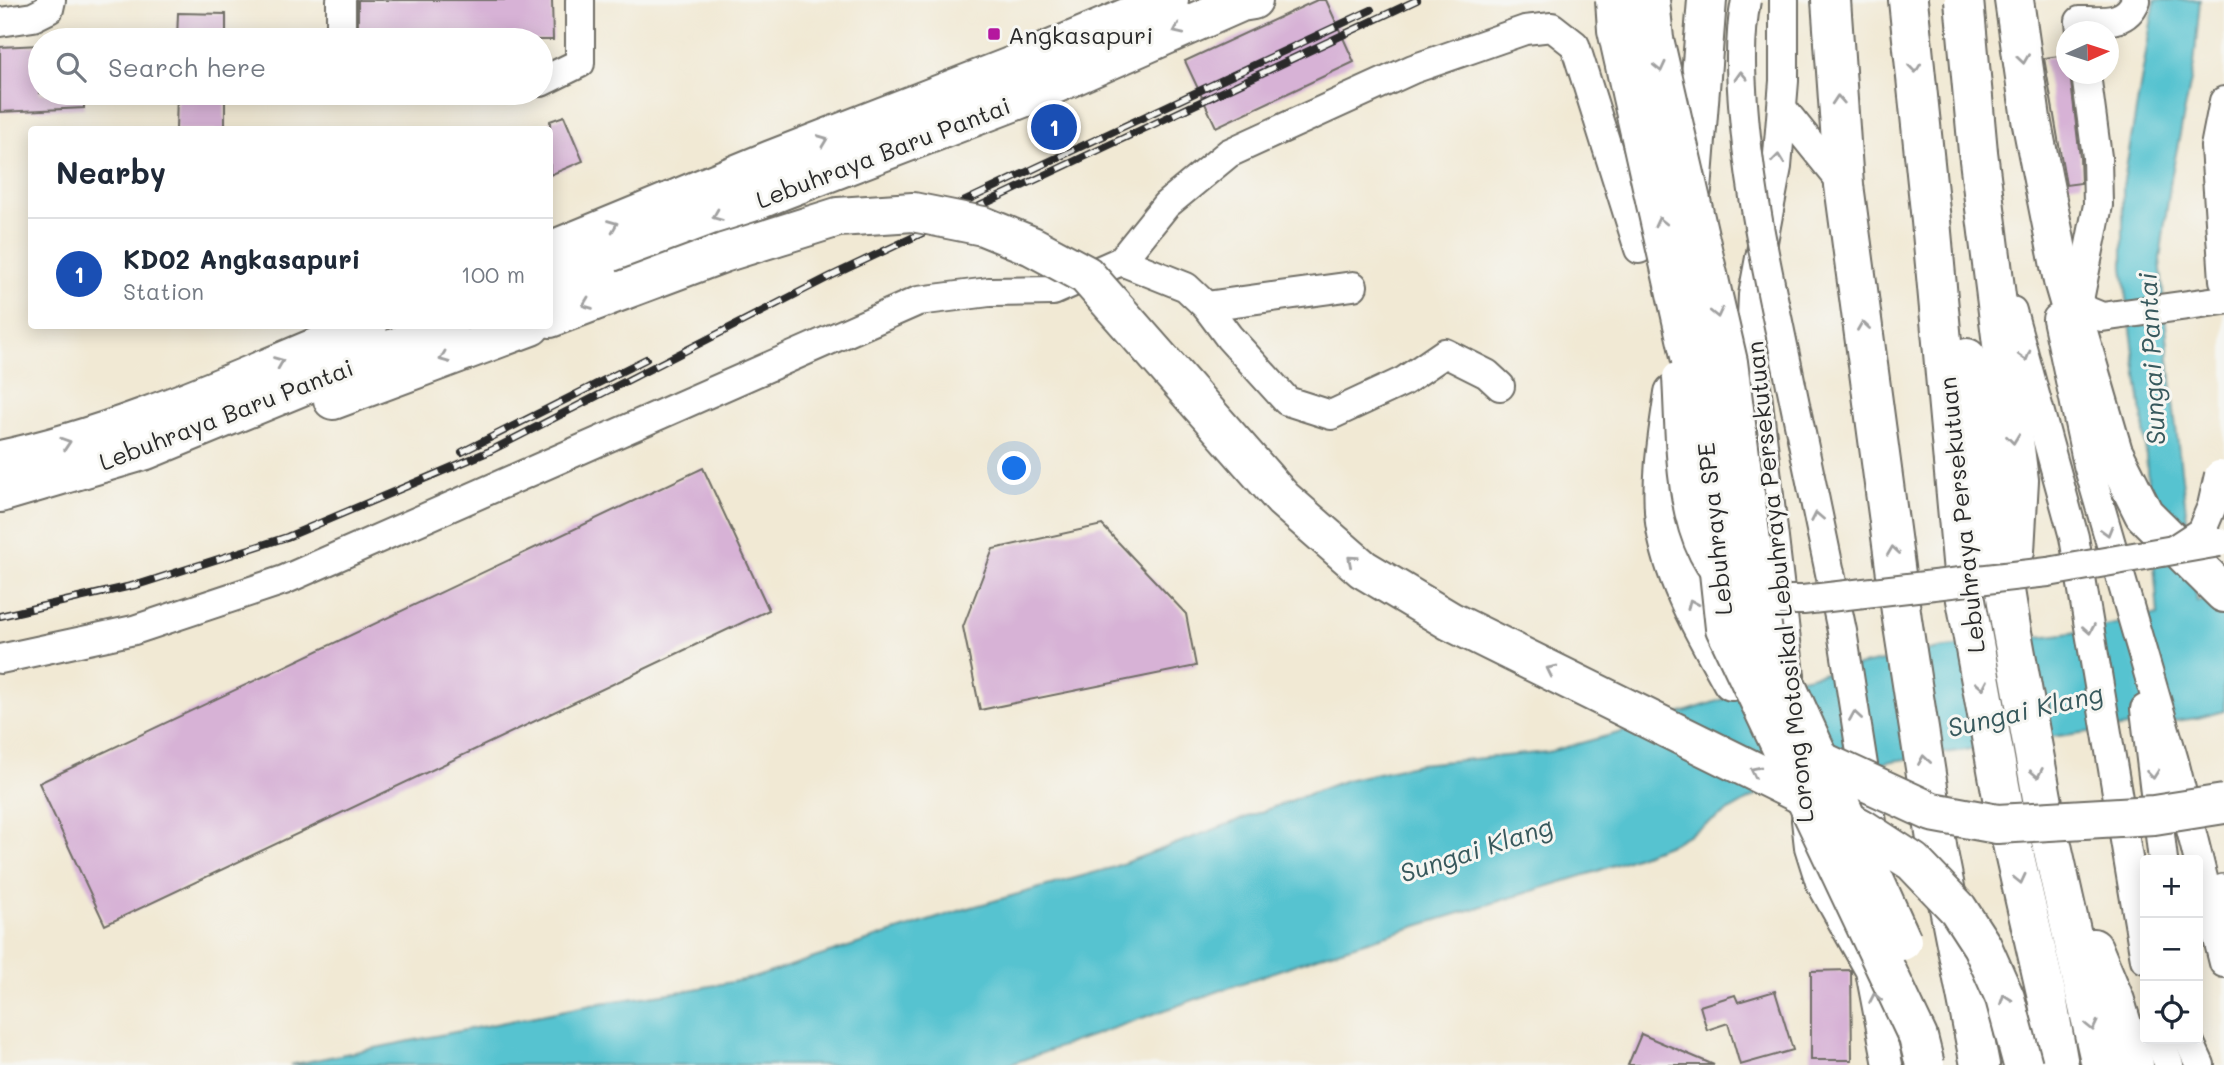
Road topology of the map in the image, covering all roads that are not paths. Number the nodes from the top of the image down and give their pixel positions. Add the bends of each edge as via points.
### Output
1 (51, 0) edge
2 (341, 0) edge
3 (580, 0) edge
4 (1169, 0) edge
5 (1253, 0) edge
6 (1615, 0) edge
7 (1650, 0) edge
8 (1707, 0) edge
9 (1746, 0) edge
10 (1784, 0) edge
11 (1831, 0) edge
12 (1908, 0) edge
13 (1962, 0) edge
14 (2014, 0) edge
15 (2136, 0) edge
16 (0, 2) edge
17 (1130, 10) edge
18 (2080, 21) edge
19 (0, 22) edge
20 (341, 28) edge
21 (553, 76) edge
22 (2087, 84) edge
23 (2224, 101) edge
24 (1782, 108) junction
25 (1844, 185) junction
26 (1931, 221) junction
27 (1639, 249) dead end
28 (553, 250) edge
29 (1121, 261) junction
30 (2224, 280) edge
31 (553, 284) edge
32 (1353, 286) dead end
33 (2224, 300) edge
34 (1206, 306) junction
35 (553, 317) edge
36 (361, 329) edge
37 (442, 329) edge
38 (523, 329) edge
39 (1677, 377) junction
40 (1500, 386) dead end
41 (146, 450) junction
42 (2100, 458) junction
43 (0, 460) edge
44 (2219, 475) dead end
45 (0, 493) edge
46 (2222, 541) edge
47 (2170, 552) junction
48 (2224, 593) edge
49 (2011, 627) junction
50 (2137, 634) junction
51 (0, 659) edge
52 (2224, 804) edge
53 (2162, 855) edge
54 (2056, 864) junction
55 (2224, 892) edge
56 (2224, 898) edge
57 (2140, 928) edge
58 (2224, 963) edge
59 (2161, 1044) edge
60 (2190, 1044) edge
61 (1969, 1059) edge
62 (1888, 1065) edge
63 (1909, 1065) edge
64 (1925, 1065) edge
65 (2023, 1065) edge
66 (2059, 1065) edge
67 (2101, 1065) edge
68 (2134, 1065) edge
69 (2169, 1065) edge
70 (2200, 1065) edge

1 - 19 street via 49,9 33,18
2 - 20 street
3 - 21 street via 580,63
4 - 17 highway, Lebuhraya Baru Pantai
5 -> 31 highway, Lebuhraya Baru Pantai via 1023,98
64 -> 6 highway, Lebuhraya SPE, bridge via 1918,1037 1725,628 1701,405 1617,30
7 -> 61 highway, Lebuhraya SPE, bridge via 1654,39 1728,362 1763,634 1940,1026
8 - 39 highway, bridge
63 -> 9 street, bridge via 1842,631 1750,179 1740,79
10 - 24 street, Lorong Motosikal Lebuhraya Persekutuan
25 -> 11 highway
12 -> 26 highway, Lebuhraya Persekutuan
13 -> 49 highway, bridge via 2019,480
13 -> 57 street via 1997,260 2074,537
14 -> 42 highway via 2031,119
15 - 18 street via 2119,20
16 - 19 street
28 -> 17 highway, Lebuhraya Baru Pantai via 1010,67
22 - 33 street via 2098,205 2079,300 2085,310 2102,317
23 - 30 street via 2215,147
24 - 25 street
62 -> 24 street, Lorong Motosikal Lebuhraya Persekutuan, bridge via 1870,971 1820,883 1809,847 1751,342 1753,295 1777,167
61 -> 25 highway via 1902,619
26 - 49 highway via 1963,333
26 -> 66 highway, Lebuhraya Persekutuan via 1965,594 2005,813
27 - 29 street via 1574,45 1552,27 1525,30 1413,69 1229,153 1166,205
29 - 34 street via 1186,287
29 - 51 street via 1053,291 989,292 918,301 284,580 134,630
32 - 34 street
34 - 40 street via 1287,401 1331,415 1404,381 1445,353 1487,374
65 -> 35 highway, bridge via 2005,998 1982,946 1958,909 1913,862 1796,792 1450,621 1363,569 1283,499 1086,275 1032,246 983,226 913,212 838,218 723,253
43 -> 36 highway, Lebuhraya Baru Pantai via 140,419
37 - 41 highway, Lebuhraya Baru Pantai
38 -> 41 highway via 222,442
39 - 47 street, bridge via 1683,474 1695,538 1706,559 1738,591 1774,600 1803,600 2048,572
52 -> 39 highway, bridge via 2154,815 1997,824 1932,812 1781,741 1735,686 1677,570 1665,522 1665,458
41 - 45 highway, Lebuhraya Baru Pantai
42 - 48 highway via 2144,514
42 -> 50 street
44 - 47 street, bridge via 2201,532
46 - 47 street, bridge
49 -> 54 highway
50 -> 53 street
50 - 58 street
54 -> 67 highway
54 - 68 highway via 2115,1001
55 - 56 main road
59 - 69 street
60 - 70 street

